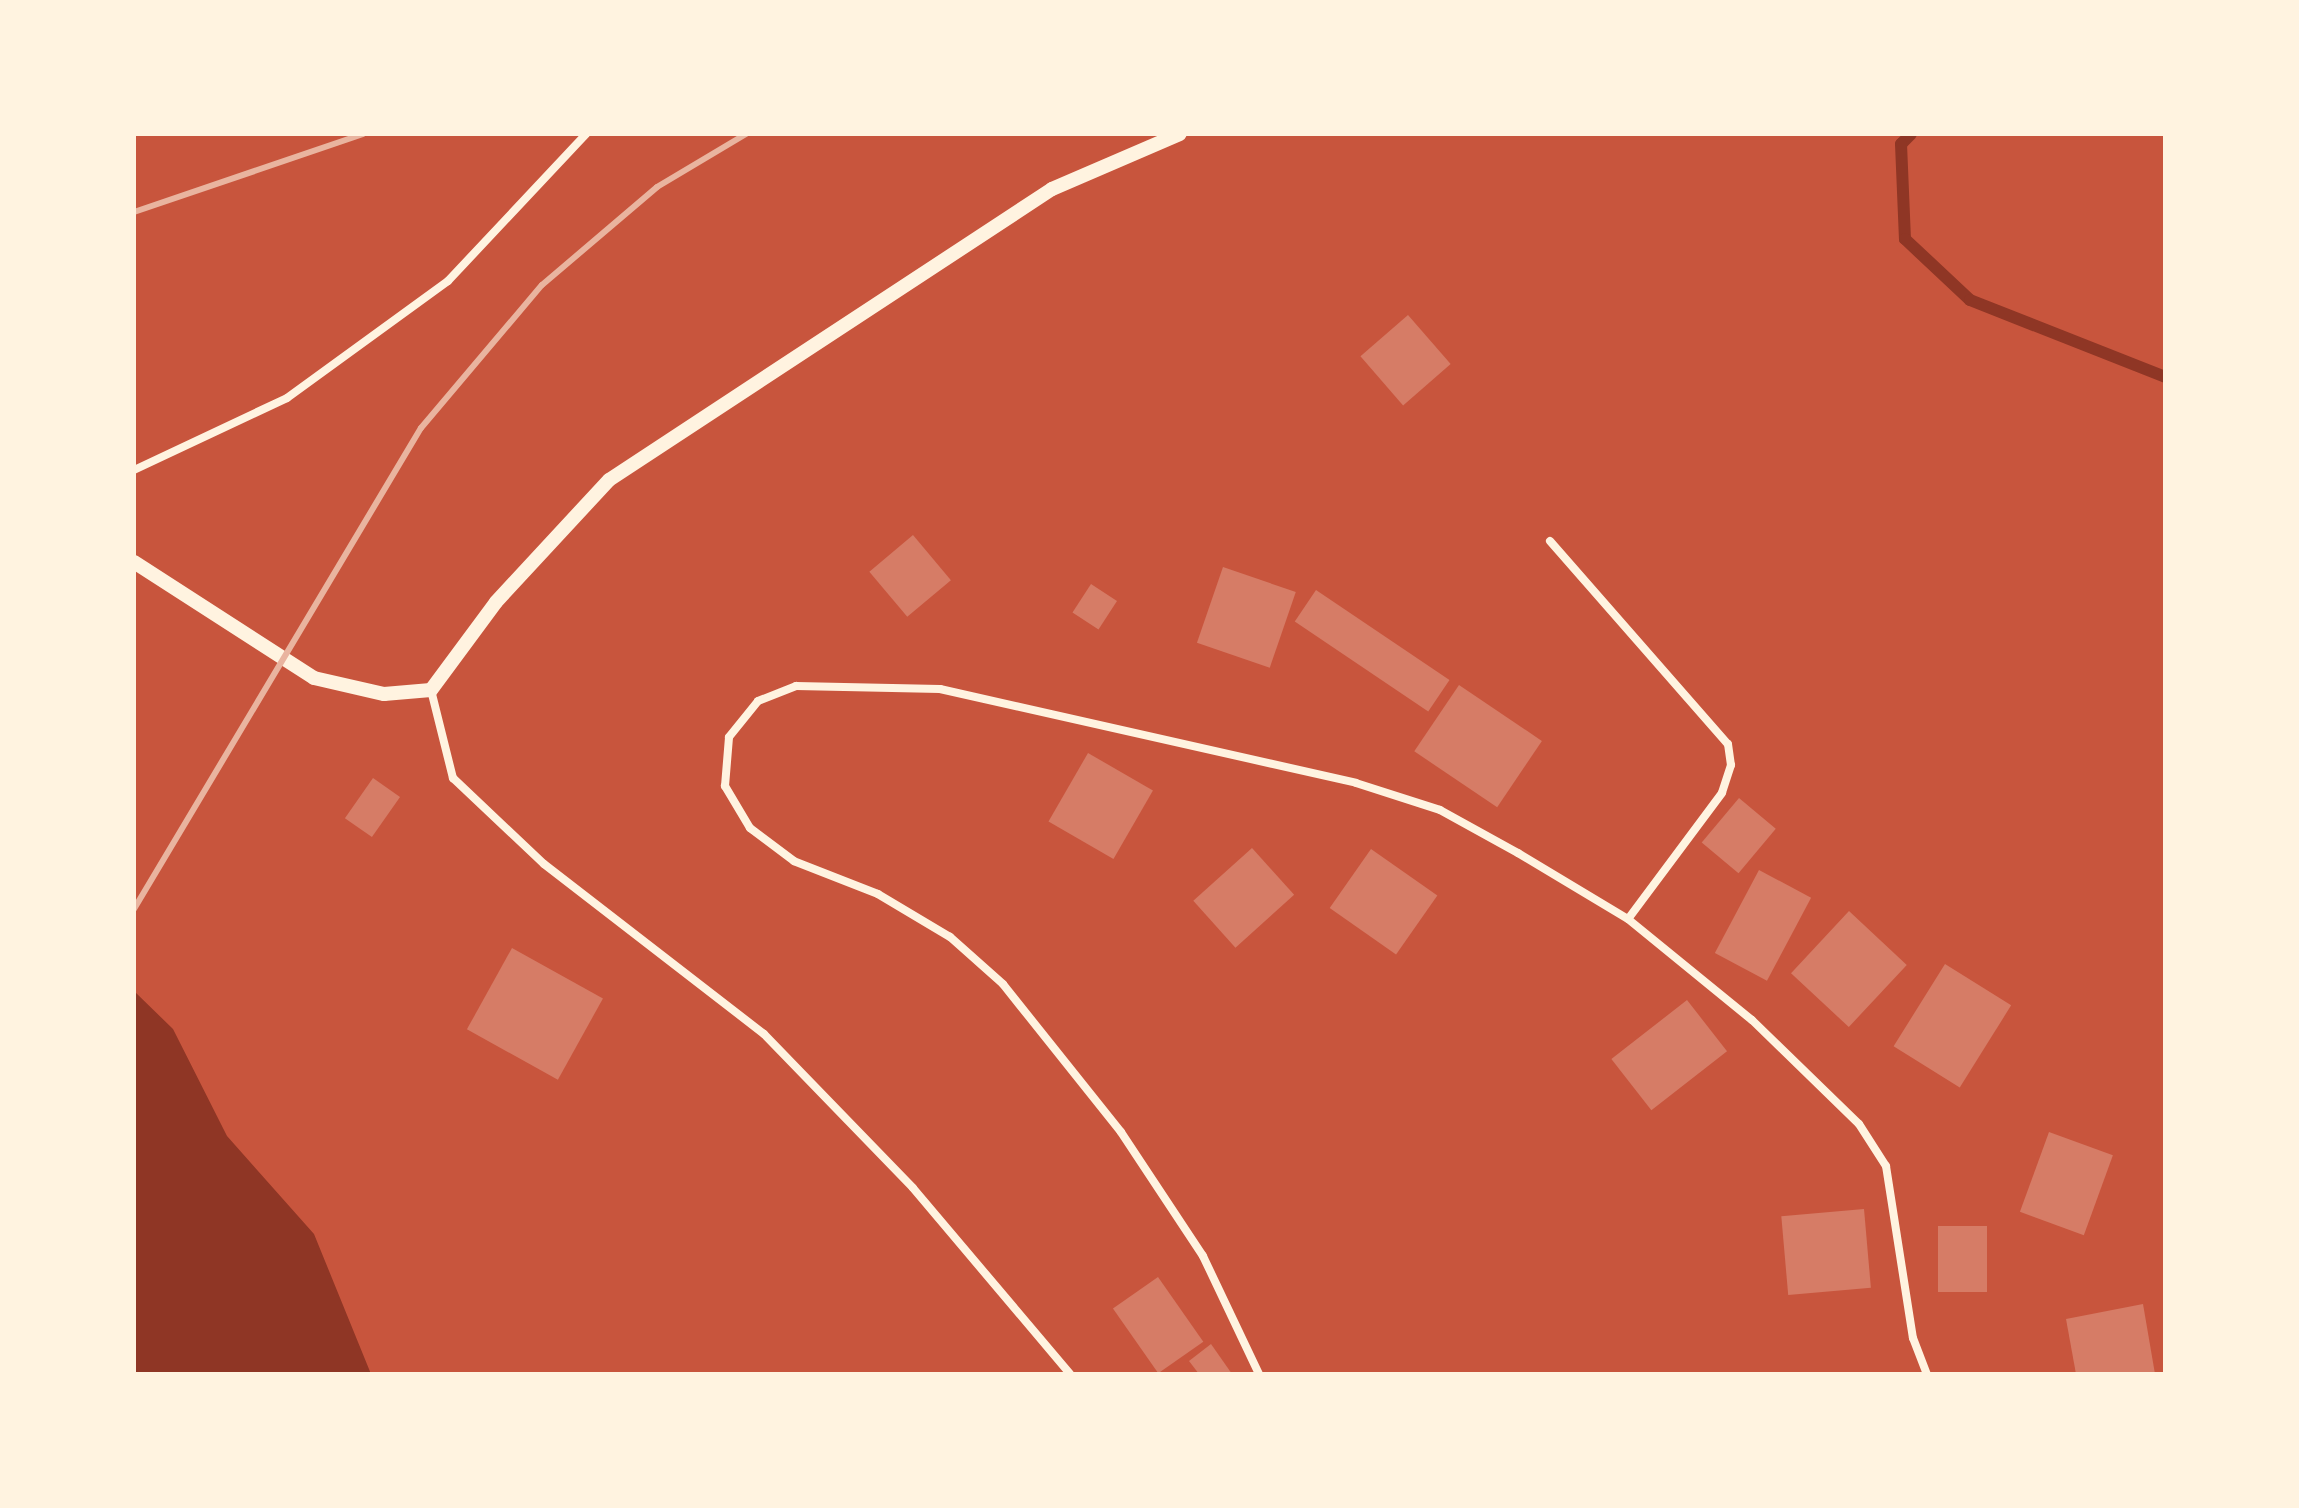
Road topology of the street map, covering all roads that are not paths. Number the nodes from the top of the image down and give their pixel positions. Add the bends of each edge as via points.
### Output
1 (586, 134) edge
2 (1180, 134) edge
3 (134, 470) edge
4 (1550, 541) dead end
5 (134, 562) edge
6 (431, 690) junction
7 (1628, 919) junction
8 (1070, 1374) edge
9 (1259, 1374) edge
10 (1927, 1374) edge

1 - 3 street via 448,281 287,398
2 - 6 street via 1052,189 609,480 496,602
4 - 7 street via 1728,744 1731,765 1722,793
5 - 6 street via 314,678 384,694
6 - 8 street via 453,778 544,864 764,1034 913,1188
7 - 9 street via 1440,810 1356,783 940,689 796,686 758,701 729,737 725,786 750,828 794,861 878,894 950,937 1003,984 1121,1132 1203,1256
7 - 10 street via 1752,1020 1859,1124 1886,1166 1913,1338

